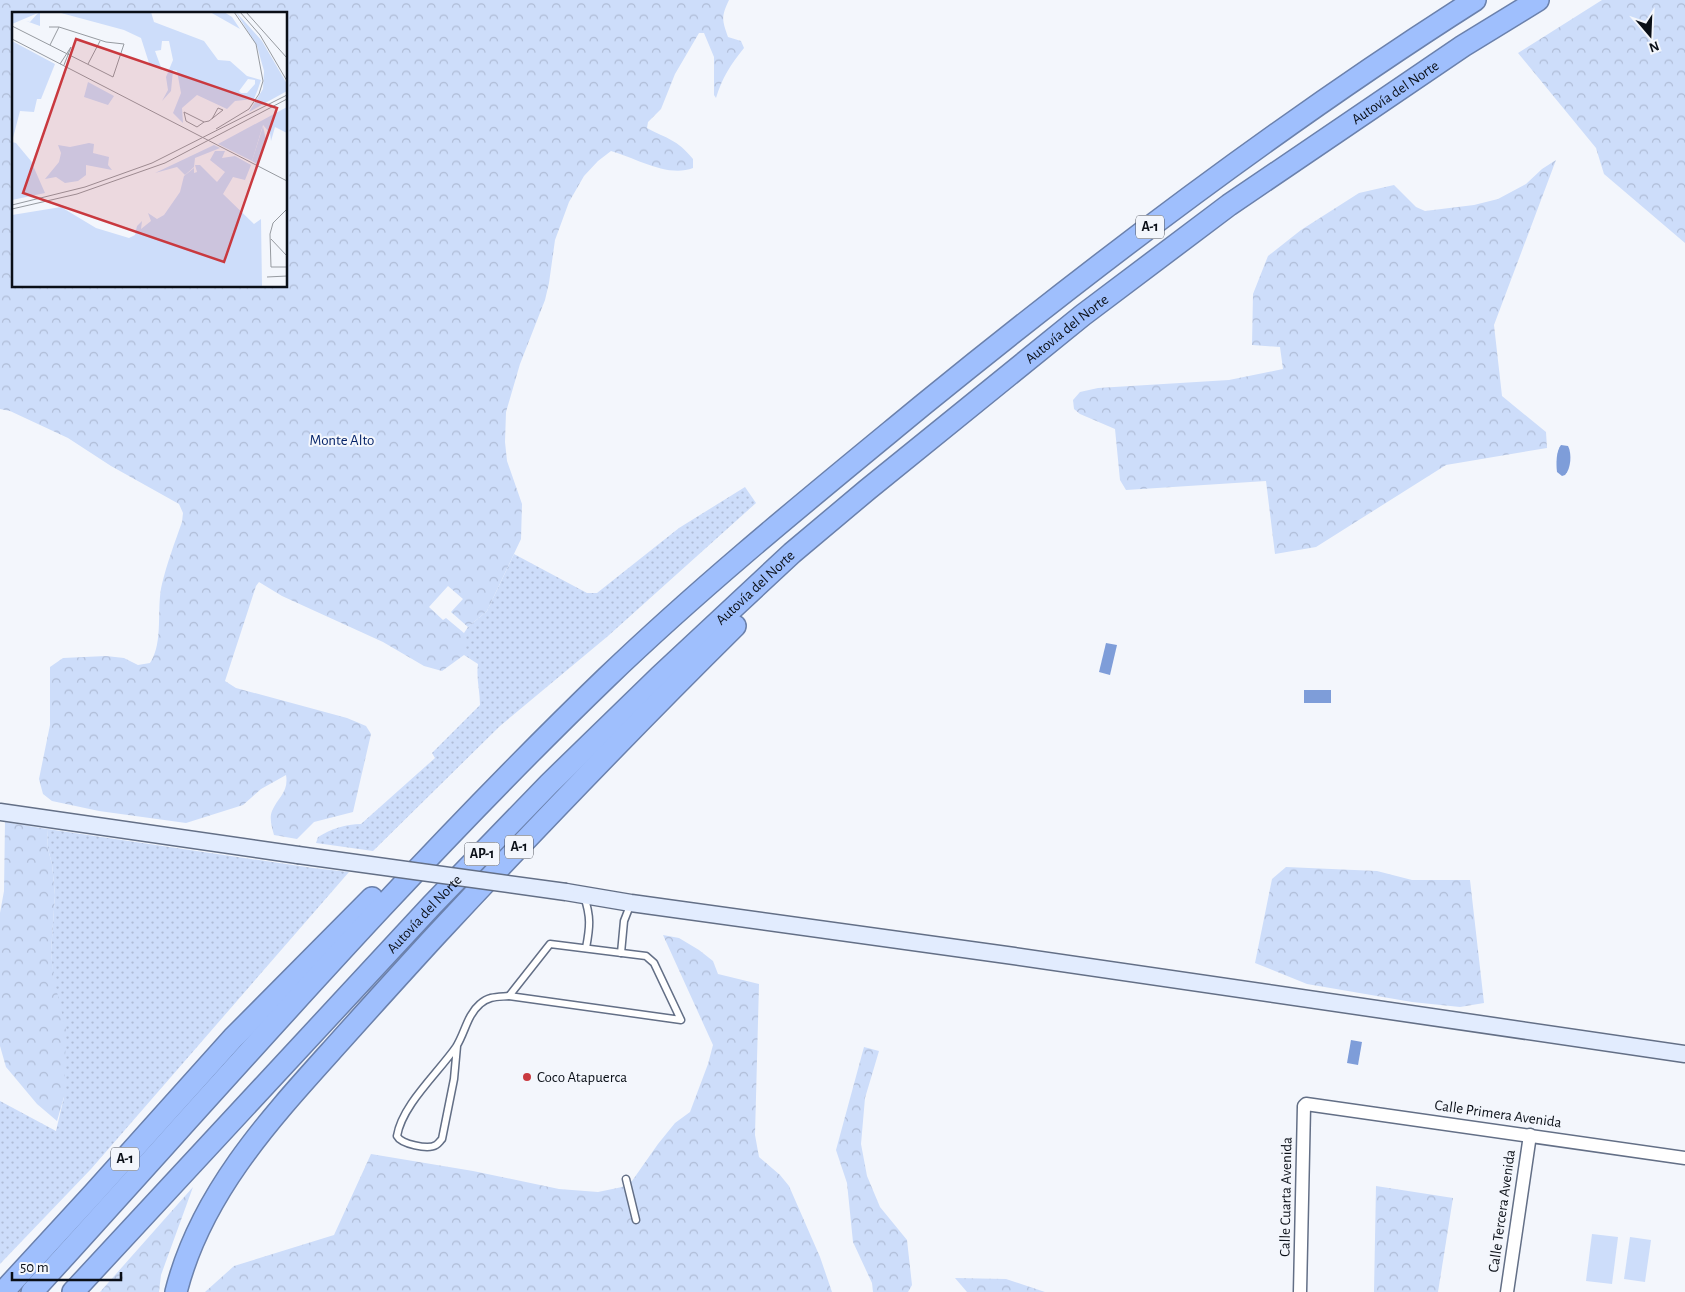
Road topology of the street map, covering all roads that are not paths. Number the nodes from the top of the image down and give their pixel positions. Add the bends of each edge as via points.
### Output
1 (1475, 0) edge
2 (1538, 0) edge
3 (920, 447) junction
4 (0, 812) edge
5 (437, 847) junction
6 (584, 895) junction
7 (631, 903) junction
8 (586, 948) junction
9 (621, 953) junction
10 (509, 996) junction
11 (457, 1046) junction
12 (1685, 1054) edge
13 (1306, 1104) joint
14 (1530, 1135) junction
15 (1685, 1158) edge
16 (626, 1179) dead end
17 (636, 1220) dead end
18 (3, 1292) edge
19 (32, 1292) edge
20 (73, 1292) edge
21 (176, 1292) edge
22 (1300, 1292) edge
23 (1507, 1292) edge

1 - 5 highway, Autovía del Norte / A-1 via 1341,89 1127,244 869,449 698,593 617,668
2 - 3 highway, Autovía del Norte / A-1 via 1463,46 1229,206 1083,315
3 - 20 highway, Autovía del Norte / AP-1 via 792,553 549,784 432,905
3 - 21 highway, A-1 via 668,692 530,834 280,1109 253,1142 206,1214 182,1268
4 - 6 main road, bridge
5 - 18 highway, A-1 via 414,857 301,968 233,1038
5 - 19 highway, Autovía del Norte
6 - 7 main road
6 - 8 lane via 590,925
7 - 9 lane via 624,921
7 - 12 main road
8 - 9 lane
8 - 10 lane via 550,944
9 - 10 lane via 646,956 654,963 681,1020
10 - 11 lane via 489,997 479,1005
11 - 11 lane via 422,1089 398,1126 396,1136 399,1140 430,1148 442,1139
13 - 14 street, Calle Primera Avenida
13 - 22 street, Calle Cuarta Avenida
14 - 15 street, Calle Primera Avenida
14 - 23 street, Calle Tercera Avenida
16 - 17 lane

